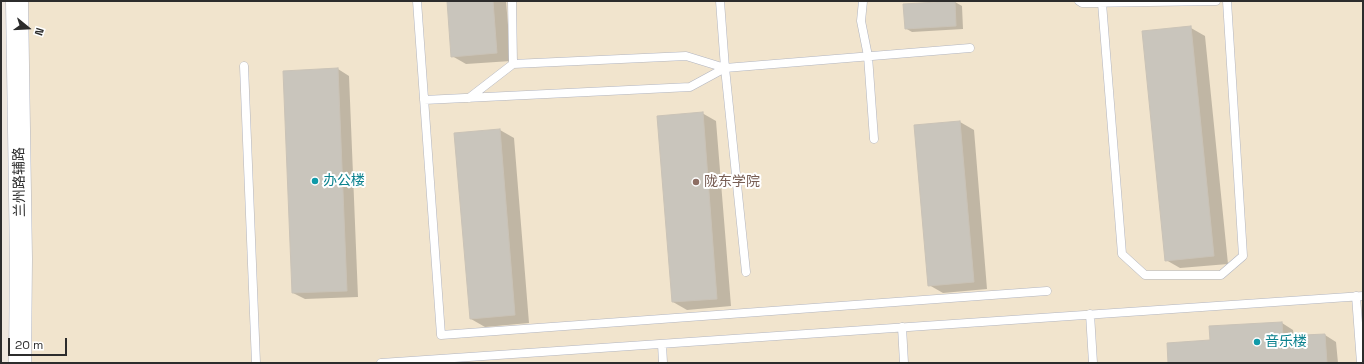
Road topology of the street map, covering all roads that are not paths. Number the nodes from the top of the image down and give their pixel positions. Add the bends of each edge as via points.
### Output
1 (17, 1) edge
2 (417, 1) edge
3 (512, 1) edge
4 (720, 1) edge
5 (864, 1) edge
6 (1079, 1) edge
7 (1216, 1) edge
8 (1227, 1) edge
9 (1102, 3) junction
10 (970, 48) dead end
11 (868, 56) junction
12 (513, 64) junction
13 (244, 66) dead end
14 (725, 68) junction
15 (469, 98) junction
16 (424, 100) junction
17 (874, 139) dead end
18 (746, 272) dead end
19 (1047, 291) dead end
20 (1360, 296) edge
21 (1090, 314) junction
22 (902, 327) junction
23 (662, 344) junction
24 (20, 363) edge
25 (256, 363) edge
26 (381, 363) edge
27 (663, 363) edge
28 (904, 363) edge
29 (1093, 363) edge
30 (1361, 363) edge

1 - 24 street, 兰州路辅路
2 - 16 lane
3 - 12 lane
4 - 14 lane
5 - 11 lane via 861,21
6 - 9 lane
7 - 9 lane
8 - 9 lane via 1243,256 1221,275 1145,275 1122,254
10 - 11 lane
11 - 14 lane
11 - 17 lane
12 - 14 lane via 686,56
12 - 15 lane
13 - 25 lane
14 - 15 lane via 690,87
14 - 18 lane
15 - 16 lane
16 - 19 lane via 441,335
20 - 21 lane
20 - 30 lane
21 - 22 lane
21 - 29 lane
22 - 23 lane
22 - 28 lane
23 - 26 lane
23 - 27 lane

